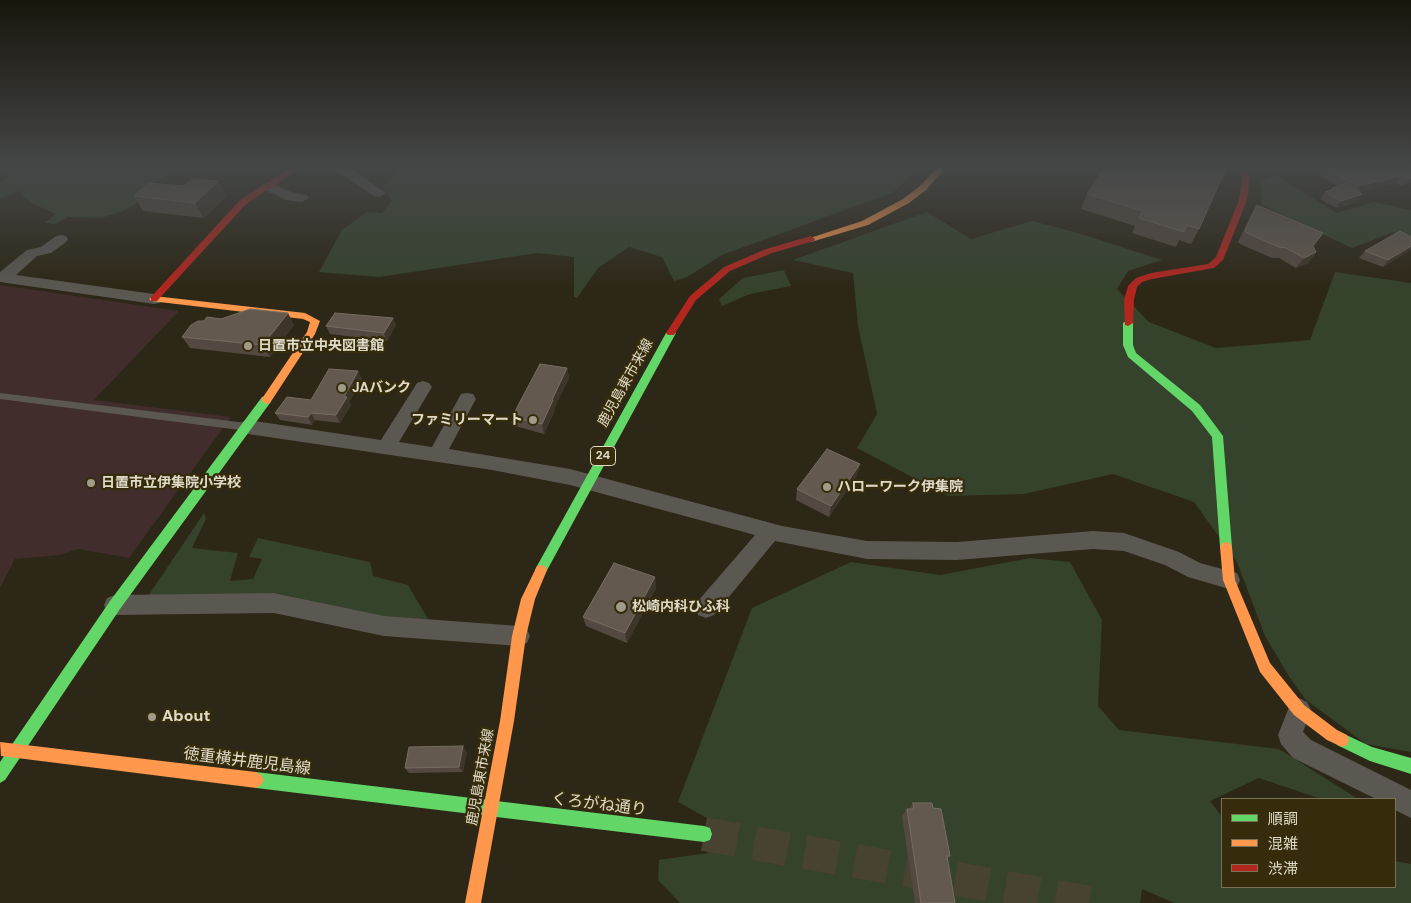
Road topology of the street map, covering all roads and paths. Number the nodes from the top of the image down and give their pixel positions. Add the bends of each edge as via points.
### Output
1 (237, 208) edge
2 (893, 208) edge
3 (1240, 208) edge
4 (61, 240) dead end
5 (2, 277) edge
6 (154, 299) junction
7 (423, 387) dead end
8 (0, 396) edge
9 (467, 399) dead end
10 (248, 427) junction
11 (386, 447) junction
12 (437, 455) junction
13 (588, 482) junction
14 (771, 531) junction
15 (1229, 580) junction
16 (115, 605) junction
17 (706, 608) dead end
18 (519, 636) junction
19 (1299, 710) junction
20 (0, 749) edge
21 (15, 751) junction
22 (1411, 766) edge
23 (0, 775) edge
24 (1411, 804) edge
25 (491, 808) junction
26 (704, 834) tunnel mouth
27 (473, 903) edge

1 - 6 street
2 - 13 street, 鹿児島東市来線 / 24 via 865,223 747,259 708,283 680,316
3 - 15 street via 1220,258 1211,266 1139,280 1128,300 1128,345 1132,355 1196,408 1217,436
4 - 5 street via 46,250 27,252
5 - 6 street
6 - 10 street via 305,316 315,321 312,332
7 - 11 street
8 - 10 lane
9 - 12 street
10 - 11 street
10 - 16 street
11 - 12 street
12 - 13 street
13 - 14 street
13 - 18 street, 鹿児島東市来線 / 24 via 528,599
14 - 15 street via 867,550 957,551 1093,540 1124,542 1172,558 1195,571
14 - 17 street
15 - 19 street via 1266,667
16 - 18 street via 274,603 384,626
16 - 21 street
18 - 25 street, 鹿児島東市来線 / 24
19 - 22 street via 1332,735 1363,750
19 - 24 street via 1290,735 1302,749
20 - 21 street, 徳重横井鹿児島線
21 - 23 street
21 - 25 street, 徳重横井鹿児島線
25 - 26 street, くろがね通り
25 - 27 street, 鹿児島東市来線 / 24

